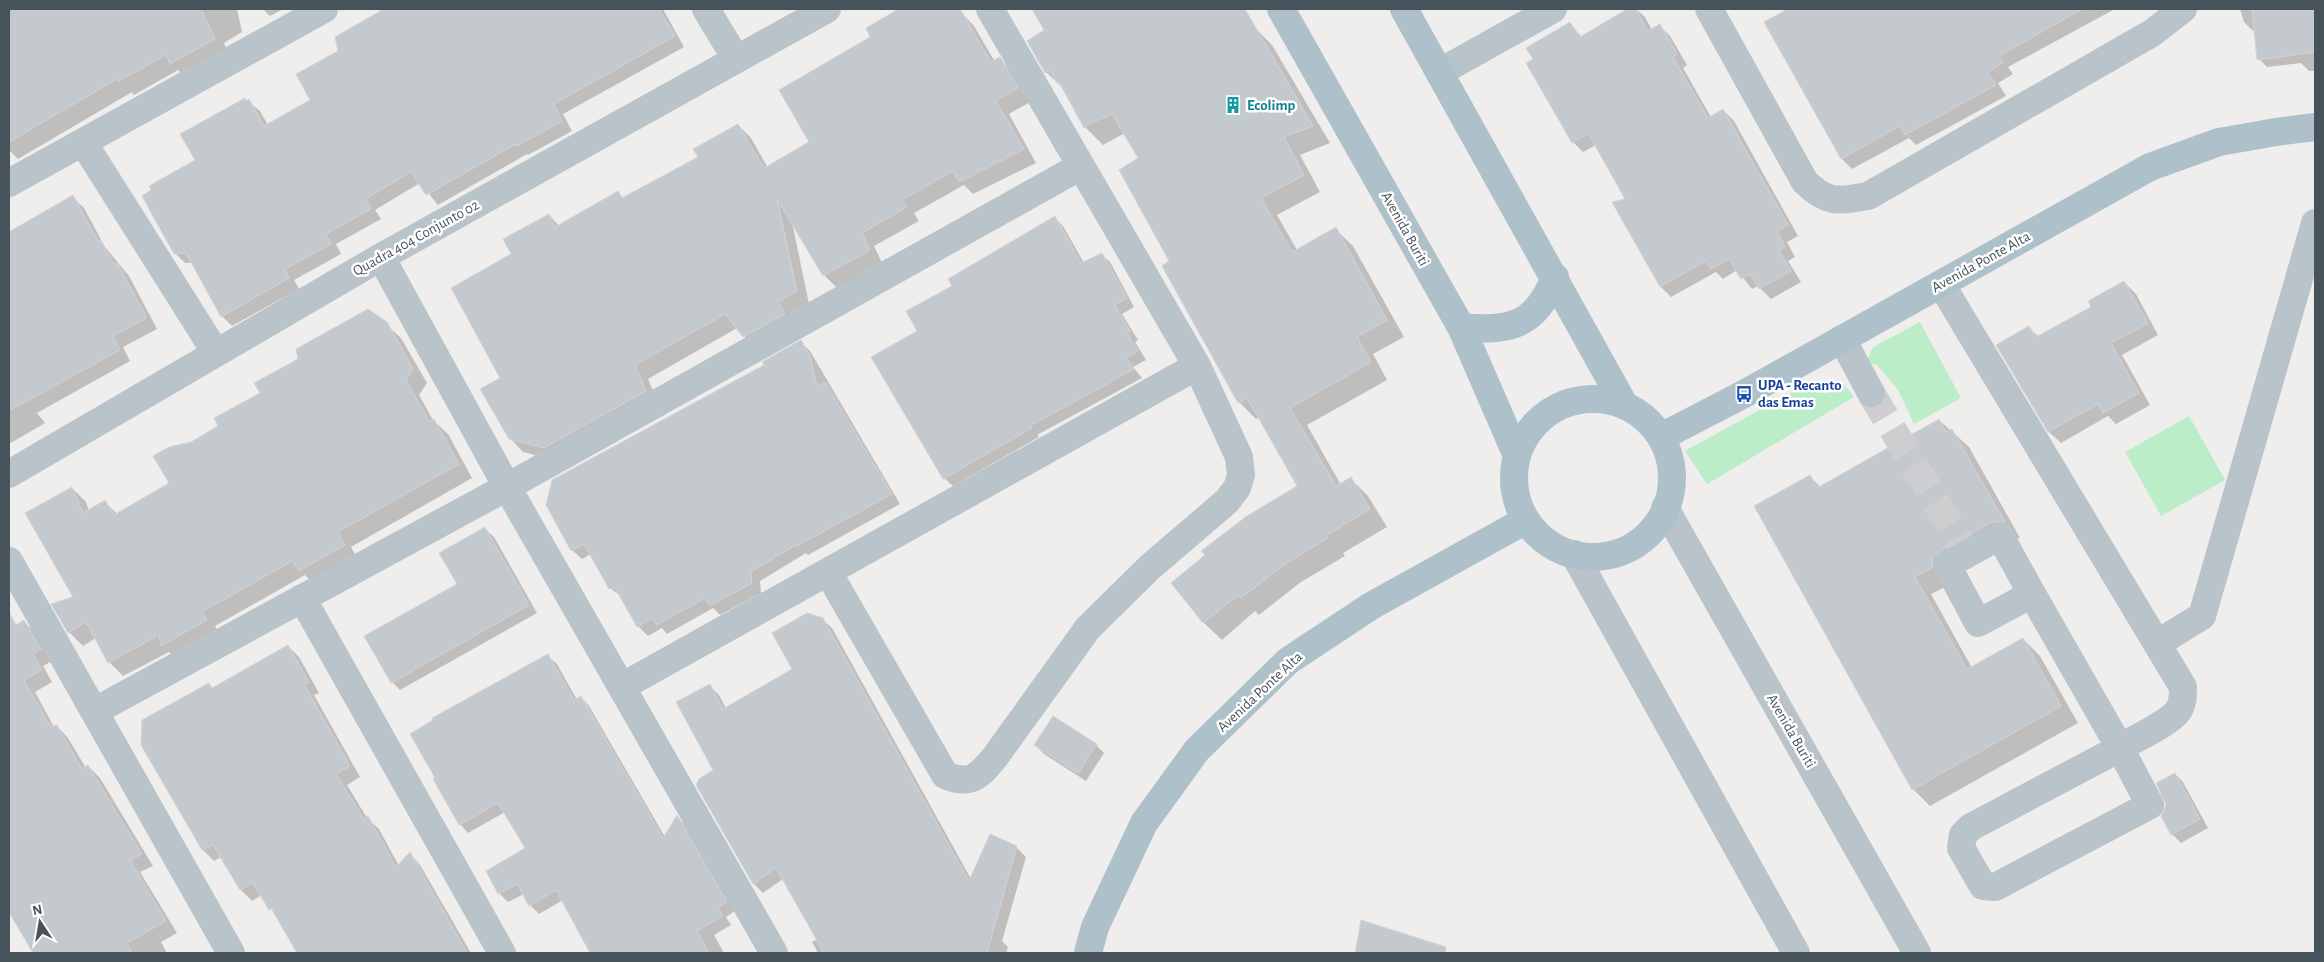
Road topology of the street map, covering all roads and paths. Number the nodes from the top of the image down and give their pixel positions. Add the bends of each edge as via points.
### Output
1 (324, 9) edge
2 (706, 9) edge
3 (828, 9) edge
4 (990, 9) edge
5 (1281, 9) edge
6 (1404, 9) edge
7 (1553, 9) edge
8 (1709, 9) edge
9 (2183, 9) edge
10 (736, 59) junction
11 (1440, 72) junction
12 (2315, 127) edge
13 (83, 142) junction
14 (1081, 166) junction
15 (9, 183) edge
16 (2315, 223) edge
17 (382, 257) junction
18 (1555, 277) junction
19 (1941, 284) junction
20 (1461, 327) junction
21 (1842, 339) junction
22 (216, 353) junction
23 (1197, 366) junction
24 (1871, 393) tunnel mouth
25 (1625, 406) junction
26 (1661, 436) junction
27 (1517, 456) junction
28 (9, 474) edge
29 (507, 487) junction
30 (1665, 508) junction
31 (1526, 520) junction
32 (1574, 554) junction
33 (9, 562) edge
34 (828, 572) junction
35 (2032, 594) dead end
36 (302, 598) junction
37 (2158, 643) junction
38 (623, 686) junction
39 (95, 711) junction
40 (2120, 748) junction
41 (231, 953) edge
42 (502, 953) edge
43 (774, 953) edge
44 (1088, 953) edge
45 (1796, 953) edge
46 (1917, 953) edge

1 - 13 street
2 - 10 street
3 - 10 street, Quadra 404 Conjunto 02
4 - 14 street
5 - 20 main road, Avenida Buriti
6 - 11 main road, Avenida Buriti
7 - 11 street
8 - 9 street via 1805,182 1819,196 1842,201 1868,196 2152,33
10 - 17 street, Quadra 404 Conjunto 02
11 - 18 main road, Avenida Buriti
12 - 19 main road, Avenida Ponte Alta via 2219,142 2150,167
13 - 15 street
13 - 22 street
14 - 23 street
14 - 29 street
16 - 37 street via 2202,616
17 - 22 street, Quadra 404 Conjunto 02
17 - 29 street
18 - 20 main road via 1536,311 1518,325 1489,330
18 - 25 main road, Avenida Buriti
19 - 21 main road, Avenida Ponte Alta
19 - 37 street
20 - 27 main road, Avenida Buriti
21 - 24 street
21 - 26 main road, Avenida Ponte Alta
22 - 28 street, Quadra 404 Conjunto 02
23 - 34 street
23 - 34 street via 1239,457 1241,476 1237,488 1227,501 1150,567 1088,628 995,757 971,780 957,780 945,775
25 - 26 main road, Avenida Buriti via 1652,424
25 - 27 main road, Avenida Buriti via 1606,400 1579,400 1554,409 1534,425
26 - 30 main road, Avenida Buriti via 1672,472
27 - 31 main road, Avenida Buriti via 1514,472 1516,497
29 - 36 street
29 - 38 street
30 - 32 main road, Avenida Buriti via 1658,522 1640,541 1616,553 1591,557
30 - 46 street, Avenida Buriti
31 - 32 main road, Avenida Buriti via 1543,540
31 - 44 main road, Avenida Ponte Alta via 1371,606 1288,661 1197,750 1144,823 1095,927
32 - 45 street
33 - 39 street
34 - 38 street
35 - 40 street
36 - 39 street
36 - 42 street
37 - 40 street via 2182,687 2183,699 2170,718
38 - 43 street
39 - 41 street
40 - 40 street via 1971,827 1963,835 1961,848 1983,886 1995,887 2150,804

